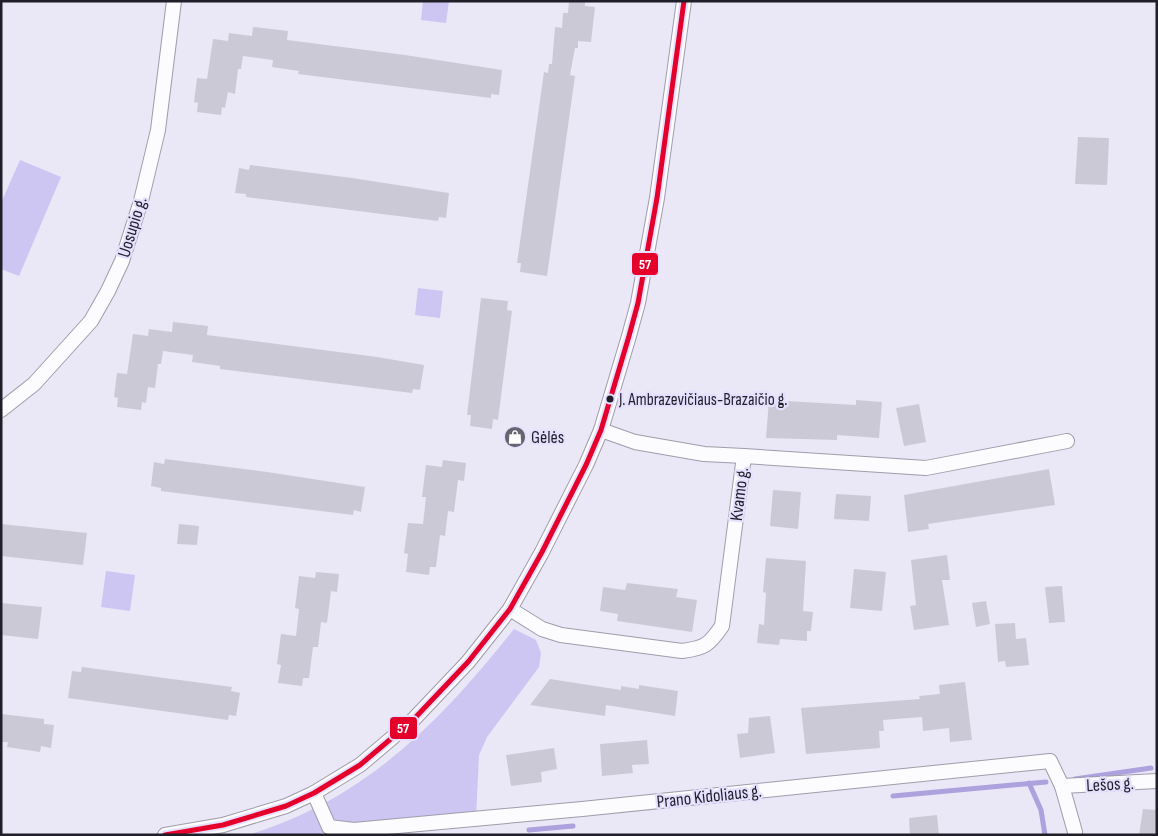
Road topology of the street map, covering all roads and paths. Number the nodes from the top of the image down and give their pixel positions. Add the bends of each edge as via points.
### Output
1 (174, 1) edge
2 (684, 1) edge
3 (1, 410) edge
4 (601, 430) junction
5 (1067, 441) dead end
6 (744, 456) junction
7 (510, 609) junction
8 (1157, 781) edge
9 (1062, 786) junction
10 (314, 793) junction
11 (1075, 832) dead end
12 (165, 835) edge

1 - 3 street, Uosupio g. via 158,130 122,261 91,321 34,384
2 - 4 street via 648,255
4 - 6 street via 634,442 704,454
4 - 7 street via 568,501
5 - 6 street, Kvamo g. via 926,468
6 - 7 street, Kvamo g. via 722,626 712,641 698,649 682,651 561,635 542,629
7 - 10 street via 468,662 412,721 360,765
8 - 9 street, Lešos g.
9 - 10 street, Prano Kidoliaus g. via 1050,761 354,830 329,827
9 - 11 street, Prano Kidoliaus g.
10 - 12 street via 253,817

